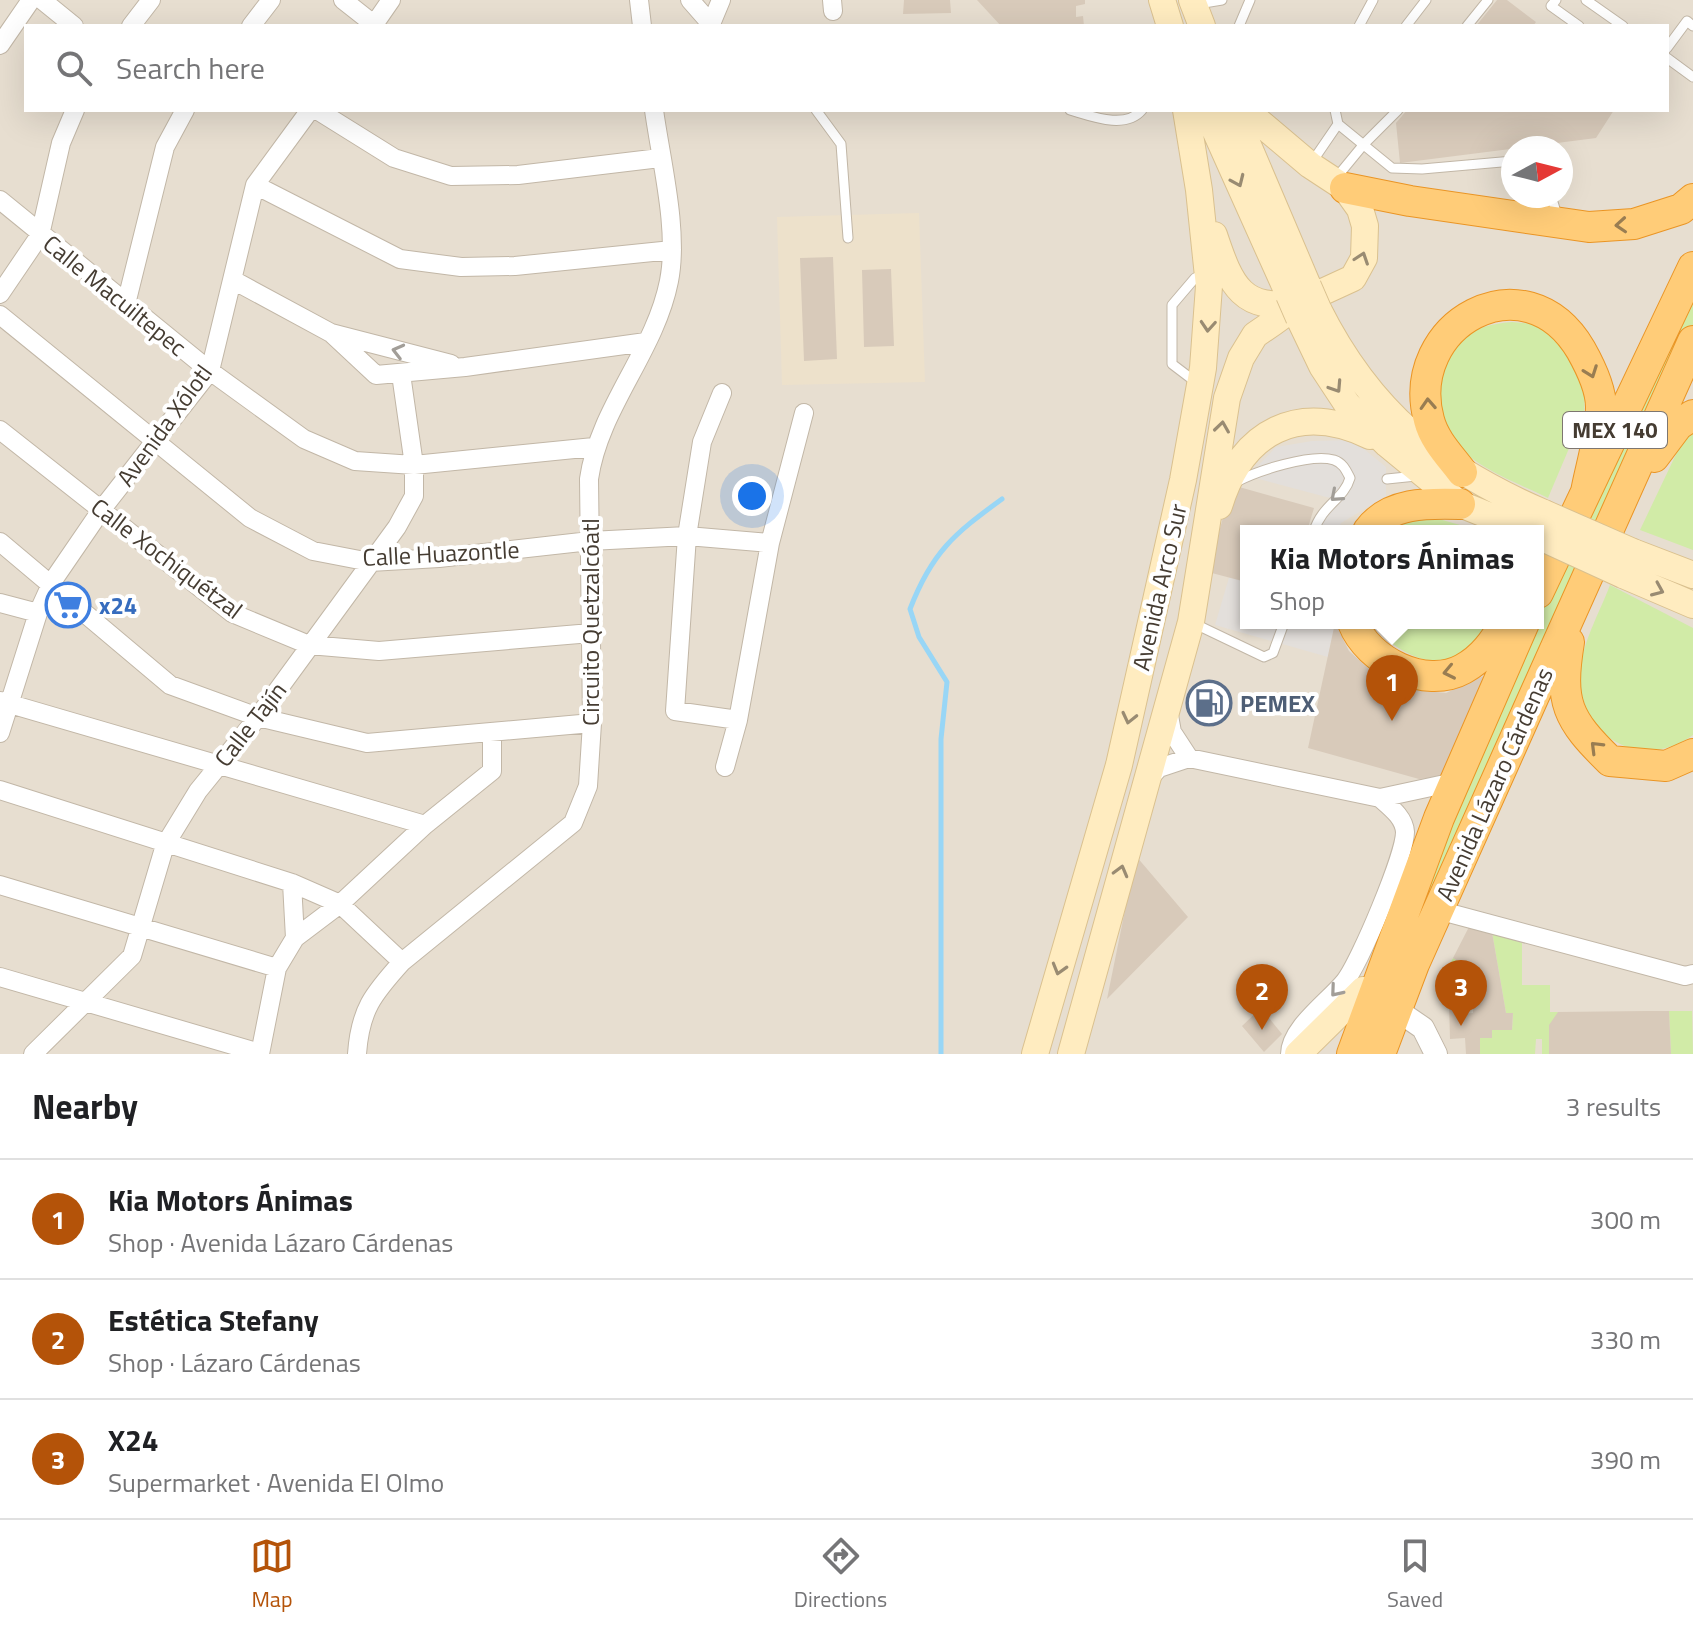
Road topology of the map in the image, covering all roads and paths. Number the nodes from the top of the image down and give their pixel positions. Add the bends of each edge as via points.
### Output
1 (31, 0) edge
2 (42, 0) edge
3 (151, 0) edge
4 (271, 0) edge
5 (343, 0) edge
6 (391, 0) edge
7 (639, 0) edge
8 (690, 0) edge
9 (721, 0) edge
10 (1162, 0) edge
11 (1222, 0) edge
12 (1373, 0) edge
13 (1426, 0) edge
14 (1488, 0) edge
15 (1586, 0) edge
16 (1246, 1) edge
17 (1551, 2) edge
18 (1196, 10) edge
19 (72, 24) edge
20 (133, 24) edge
21 (253, 24) edge
22 (373, 24) edge
23 (375, 24) edge
24 (642, 24) edge
25 (711, 24) edge
26 (712, 24) edge
27 (1169, 24) edge
28 (1240, 24) edge
29 (1360, 24) edge
30 (1408, 24) edge
31 (1469, 24) edge
32 (1577, 24) edge
33 (1620, 24) edge
34 (1693, 26) edge
35 (0, 45) edge
36 (1669, 45) edge
37 (1669, 59) edge
38 (1693, 77) edge
39 (74, 112) edge
40 (181, 112) edge
41 (309, 112) edge
42 (320, 112) edge
43 (654, 112) edge
44 (817, 112) edge
45 (1077, 112) edge
46 (1140, 112) edge
47 (1186, 112) edge
48 (1207, 112) edge
49 (1234, 112) edge
50 (1247, 112) edge
51 (1335, 112) edge
52 (1396, 112) edge
53 (1338, 124) junction
54 (1364, 144) junction
55 (660, 158) junction
56 (1501, 160) edge
57 (1310, 165) junction
58 (255, 185) junction
59 (1339, 185) junction
60 (1199, 190) junction
61 (1693, 199) edge
62 (0, 200) edge
63 (1555, 209) edge
64 (40, 235) junction
65 (848, 238) dead end
66 (672, 250) junction
67 (1693, 267) edge
68 (1208, 273) junction
69 (233, 280) junction
70 (0, 294) edge
71 (1303, 302) junction
72 (126, 304) junction
73 (0, 315) edge
74 (331, 333) junction
75 (1693, 341) edge
76 (646, 342) junction
77 (465, 367) junction
78 (210, 371) junction
79 (401, 374) junction
80 (1200, 386) junction
81 (722, 393) dead end
82 (804, 413) dead end
83 (1693, 415) edge
84 (0, 430) edge
85 (157, 442) junction
86 (1387, 444) junction
87 (594, 447) junction
88 (414, 465) junction
89 (1462, 472) junction
90 (1425, 475) junction
91 (1387, 479) dead end
92 (1226, 487) junction
93 (1586, 492) junction
94 (1626, 493) junction
95 (1460, 504) junction
96 (102, 509) junction
97 (1316, 525) edge
98 (1375, 525) edge
99 (1529, 525) edge
100 (1533, 525) edge
101 (1544, 530) edge
102 (687, 536) junction
103 (590, 541) junction
104 (0, 542) edge
105 (770, 543) junction
106 (1203, 555) junction
107 (370, 562) junction
108 (1628, 564) junction
109 (1693, 575) edge
110 (1544, 576) edge
111 (52, 582) junction
112 (1576, 598) junction
113 (0, 603) edge
114 (1693, 605) edge
115 (38, 613) junction
116 (1191, 622) junction
117 (1282, 629) edge
118 (1357, 629) edge
119 (1501, 629) edge
120 (1511, 629) edge
121 (1521, 629) edge
122 (591, 633) junction
123 (309, 645) junction
124 (4, 702) edge
125 (1166, 703) junction
126 (258, 717) junction
127 (735, 720) junction
128 (592, 723) junction
129 (492, 732) junction
130 (0, 733) edge
131 (1693, 754) edge
132 (1189, 758) junction
133 (216, 766) junction
134 (725, 767) dead end
135 (1145, 784) junction
136 (1445, 784) junction
137 (0, 790) edge
138 (1380, 798) junction
139 (425, 825) junction
140 (165, 845) junction
141 (1466, 847) junction
142 (292, 883) junction
143 (0, 885) edge
144 (340, 904) junction
145 (1449, 913) junction
146 (142, 930) junction
147 (295, 938) junction
148 (1400, 960) junction
149 (402, 962) junction
150 (277, 968) junction
151 (1693, 974) edge
152 (0, 977) edge
153 (1363, 990) junction
154 (86, 1004) junction
155 (1404, 1015) junction
156 (33, 1054) edge
157 (260, 1054) edge
158 (357, 1054) edge
159 (1035, 1054) edge
160 (1071, 1054) edge
161 (1290, 1054) edge
162 (1298, 1054) edge
163 (1341, 1054) edge
164 (1352, 1054) edge
165 (1380, 1054) edge
166 (1389, 1054) edge
167 (1436, 1054) edge

1 - 35 street
2 - 19 street
3 - 20 street
4 - 21 street
5 - 22 street
6 - 23 street
7 - 24 street
8 - 25 street
9 - 26 street
10 - 27 main road
11 - 18 lane
12 - 29 lane
13 - 30 lane
14 - 31 lane
15 - 33 lane
16 - 28 lane
17 - 32 lane
34 - 36 lane via 1687,21
37 - 38 lane
39 - 64 street via 61,143
40 - 72 street via 165,147
41 - 58 street, Avenida Xólotl
42 - 55 street via 394,158 451,176 518,175
43 - 55 street, Circuito Quetzalcóatl
44 - 65 lane via 841,144
45 - 46 lane via 1109,121
47 - 60 main road, Avenida Arco Sur
48 -> 71 main road
49 - 71 main road
50 - 57 main road, Avenida Arco Sur
51 - 53 lane
52 - 54 lane
53 - 54 lane
53 - 57 lane
54 - 56 lane via 1392,168
54 - 59 lane
55 - 66 street, Circuito Quetzalcóatl
57 - 59 main road, Avenida Arco Sur
58 - 66 street via 400,259 461,267 515,266
58 - 69 street, Avenida Xólotl
59 - 63 highway via 1410,201
71 -> 59 main road, Avenida Arco Sur via 1353,278 1364,258 1360,209
60 - 68 main road, Avenida Arco Sur
60 - 71 main road via 1235,289 1260,304
61 -> 63 highway via 1681,209 1634,224 1589,227
62 - 64 street, Calle Macuiltepec
64 - 70 street
64 - 72 street, Calle Macuiltepec
66 - 76 street, Circuito Quetzalcóatl via 669,283
67 - 93 highway, MEX 140
68 -> 80 main road, Avenida Arco Sur via 1209,322
68 - 80 lane via 1195,278 1172,305 1172,364
69 - 74 street
69 - 78 street, Avenida Xólotl
71 -> 86 main road via 1322,366 1347,404
71 - 89 main road via 1365,388 1425,447
106 -> 71 main road, Avenida Arco Sur via 1227,398 1241,358 1255,335
72 - 78 street, Calle Macuiltepec
73 - 85 street, Calle Huazontle
77 -> 74 street
74 - 79 street via 376,375
75 - 94 highway, Avenida Lázaro Cárdenas / MEX 140
76 - 77 street
76 - 87 street, Circuito Quetzalcóatl
77 - 79 street
78 - 85 street, Avenida Xólotl
78 - 88 street, Calle Macuiltepec via 304,439 355,461
79 - 88 street, Calle Tajín
80 -> 159 main road, Avenida Arco Sur via 1119,765
81 - 102 street via 702,442
82 - 105 street
83 - 94 highway via 1678,425
84 - 96 street, Calle Xochiquétzal
85 - 96 street, Avenida Xólotl
85 - 107 street, Calle Huazontle via 250,518 313,551
86 - 90 main road
86 - 92 main road via 1326,419 1283,426 1245,453
87 - 88 street, Calle Macuiltepec
87 - 103 street, Circuito Quetzalcóatl
88 - 107 street, Calle Tajín via 414,496
89 -> 93 highway via 1429,421 1431,364 1444,337 1473,315 1497,306 1536,306 1573,336 1595,381 1601,406
89 - 100 main road
90 - 91 lane
90 - 95 main road
92 -> 97 lane via 1308,459 1332,459 1350,478 1324,507
92 - 106 main road
93 - 110 highway, MEX 140
94 - 112 highway, Avenida Lázaro Cárdenas / MEX 140
95 - 98 highway via 1410,506 1390,512
95 - 99 main road
96 - 111 street, Avenida Xólotl
96 - 123 street, Calle Xochiquétzal via 232,613
101 - 108 main road, bridge
102 - 103 street, Calle Huazontle
102 - 105 street, Calle Huazontle
102 - 127 street via 675,711
103 - 107 street, Calle Huazontle
103 - 122 street, Circuito Quetzalcóatl
104 - 111 street
105 - 127 street
106 - 116 main road, Avenida Arco Sur
107 - 123 street, Calle Tajín
108 - 109 main road
108 -> 114 main road
111 - 115 street, Avenida Xólotl
111 - 126 street via 170,685
131 -> 112 highway via 1666,766 1610,761 1576,728 1562,681
112 - 141 highway, Avenida Lázaro Cárdenas / MEX 140
113 - 115 street
115 - 124 street, Avenida Xólotl
116 - 117 lane via 1264,657 1273,653
116 - 125 main road, Avenida Arco Sur
119 -> 118 highway via 1485,653 1461,671 1443,675 1416,674 1388,663 1368,648
120 - 136 street
121 - 148 highway, Avenida Lázaro Cárdenas / MEX 140 via 1439,818
122 - 123 street, Calle Xochiquétzal via 379,651
122 - 128 street, Circuito Quetzalcóatl
123 - 126 street, Calle Tajín
124 - 130 street, Avenida Xólotl
124 - 133 street
125 - 132 street via 1172,732
125 - 135 main road, Avenida Arco Sur
126 - 129 street via 367,743
126 - 133 street, Calle Tajín
127 - 134 street
128 - 129 street
128 - 149 street, Circuito Quetzalcóatl via 588,786 573,823
129 - 139 street via 492,771
132 - 135 street via 1159,768
132 - 138 street
133 - 139 street
133 - 140 street, Calle Tajín
160 -> 135 main road, Avenida Arco Sur
136 - 138 street
136 - 153 street
137 - 140 street
138 -> 161 street via 1400,816 1405,831 1400,852 1360,957 1293,1039
139 - 144 street
140 - 142 street
140 - 146 street, Calle Tajín
141 - 145 street via 1467,867
141 - 148 highway, Avenida Lázaro Cárdenas / MEX 140
142 - 144 street
142 - 147 street
143 - 146 street
144 - 147 street
144 - 149 street
145 - 151 street
145 - 155 street
146 - 150 street
146 - 154 street, Calle Tajín via 132,956
147 - 150 street
148 - 164 highway, MEX 140
148 - 165 highway, Avenida Lázaro Cárdenas / MEX 140
149 - 158 street, Circuito Quetzalcóatl via 368,1001
150 - 157 street
152 - 154 street
153 - 162 main road
153 - 163 street
154 - 156 street, Calle Tajín
154 - 157 street
155 - 166 street
155 - 167 street via 1423,1028

